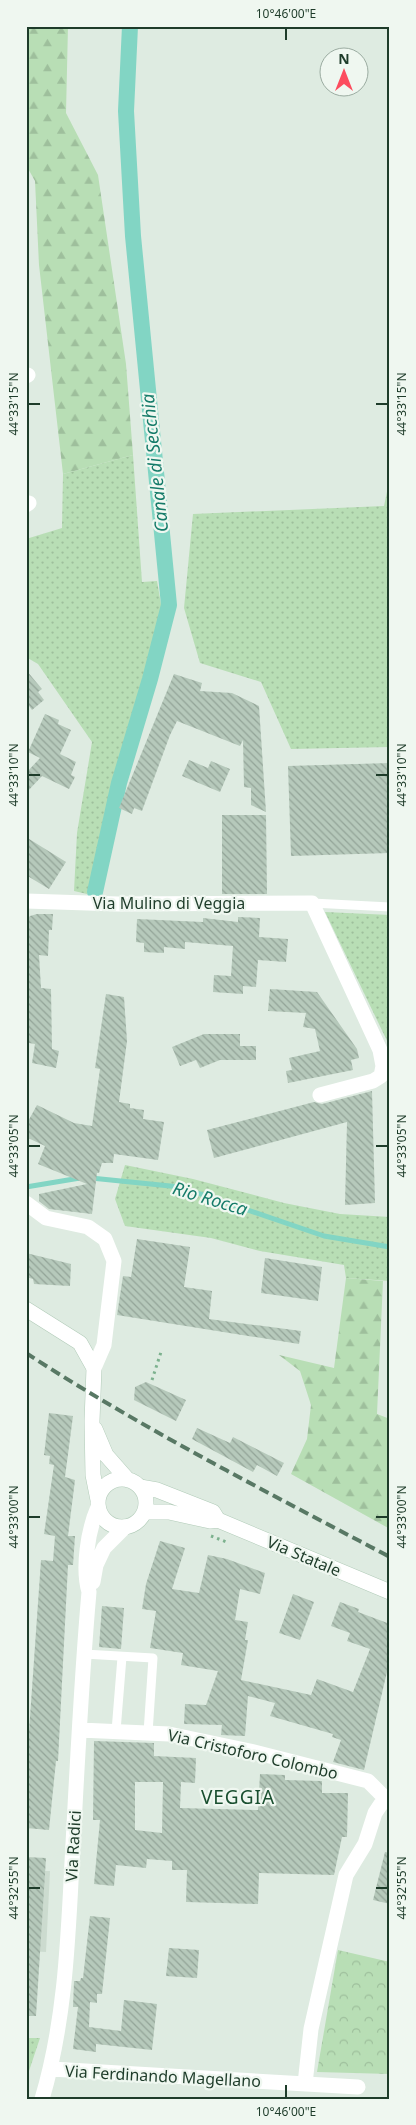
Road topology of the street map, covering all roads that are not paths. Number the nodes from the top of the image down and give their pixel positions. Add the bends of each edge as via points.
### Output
1 (26, 901) edge
2 (312, 903) junction
3 (390, 906) edge
4 (320, 1095) dead end
5 (26, 1203) edge
6 (26, 1309) edge
7 (94, 1368) junction
8 (92, 1421) junction
9 (134, 1484) junction
10 (98, 1503) junction
11 (145, 1512) junction
12 (218, 1520) junction
13 (125, 1527) junction
14 (89, 1592) junction
15 (390, 1592) edge
16 (84, 1654) junction
17 (122, 1657) junction
18 (80, 1730) junction
19 (116, 1731) junction
20 (148, 1733) junction
21 (389, 1800) edge
22 (51, 2069) junction
23 (306, 2084) junction
24 (356, 2093) edge
25 (42, 2099) edge

1 - 2 street, Via Mulino di Veggia
2 - 3 lane, Via Mulino di Veggia
2 - 4 street via 370,1026 383,1066 381,1076 373,1080
5 - 7 street via 46,1218 88,1227 105,1239 114,1261 104,1346
6 - 7 street via 80,1343
7 - 8 street
8 - 9 street via 106,1455
8 - 10 street via 93,1475
9 - 10 street, Via Statale via 112,1481 106,1485
9 - 11 street via 146,1499
9 - 12 street, Via Statale via 213,1512
10 - 13 street via 100,1514 111,1524
10 - 14 street via 91,1523 85,1579
11 - 12 street, Via Statale via 169,1512 210,1522
11 - 13 street via 137,1522
12 - 15 street, Via Statale
13 - 14 street via 104,1548
14 - 16 street, Via Radici
16 - 17 lane
16 - 18 street, Via Radici
17 - 19 lane
17 - 20 lane via 153,1658
18 - 19 street, Via Cristoforo Colombo
18 - 22 street, Via Radici via 68,1932 61,2010
19 - 20 street, Via Cristoforo Colombo
20 - 21 street, Via Cristoforo Colombo via 169,1734 250,1751 368,1781
21 - 23 street via 381,1804 375,1813 365,1844 346,1875 311,2030
22 - 23 street, Via Ferdinando Magellano
22 - 25 street, Via Radici
23 - 24 street, Via Ferdinando Magellano

